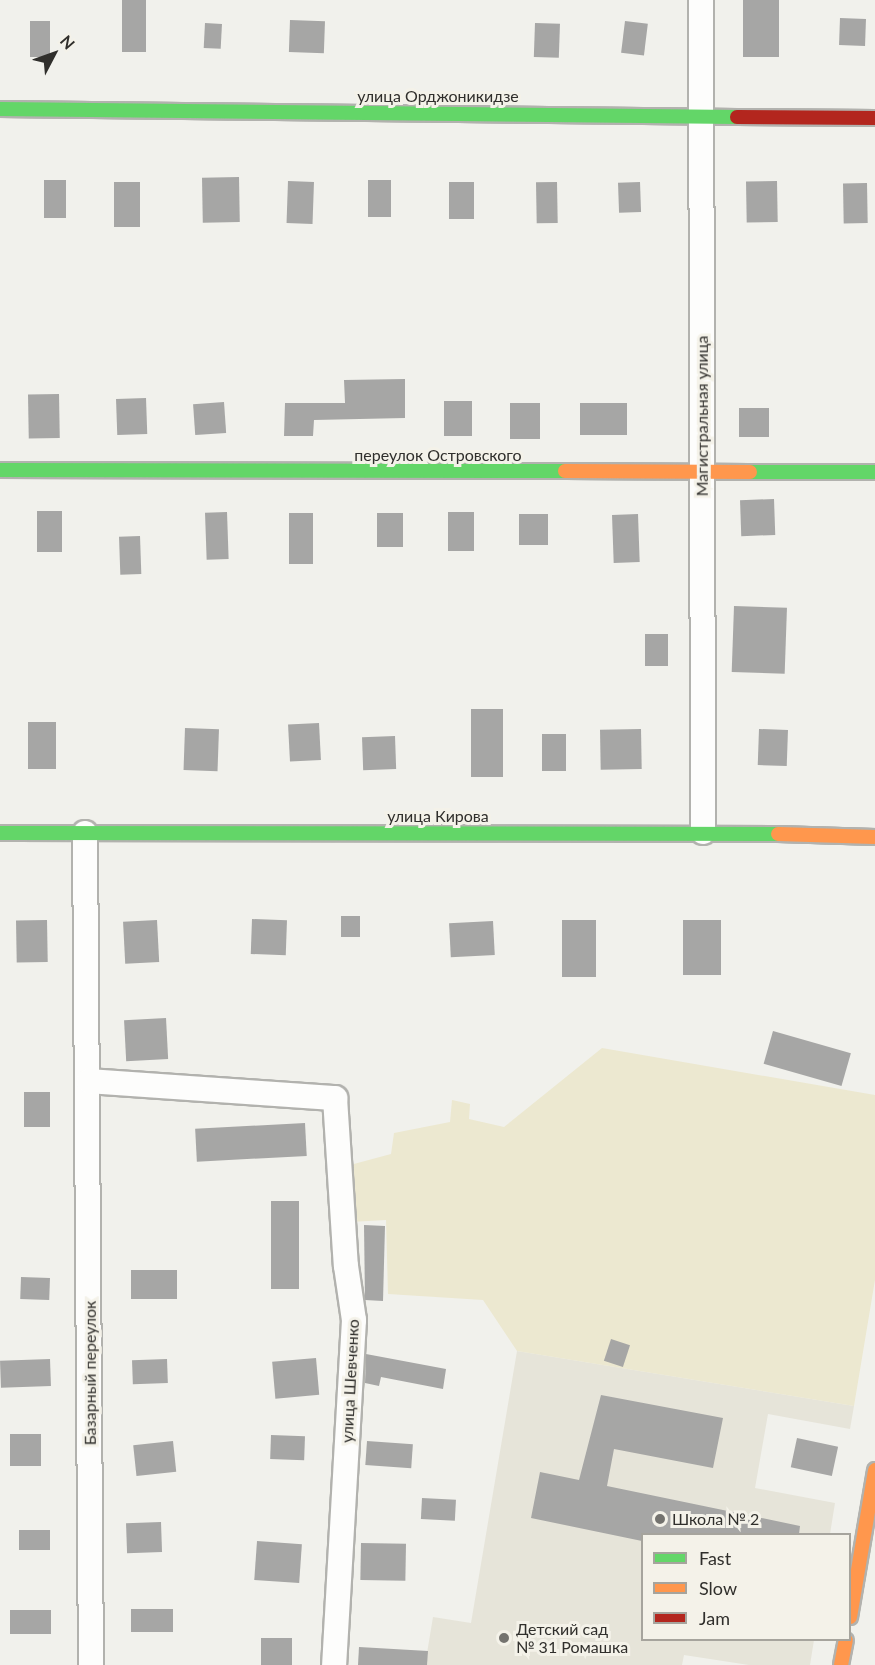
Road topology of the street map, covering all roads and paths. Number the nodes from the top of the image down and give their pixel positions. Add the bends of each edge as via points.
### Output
1 (701, 0) edge
2 (0, 109) edge
3 (702, 114) junction
4 (875, 118) edge
5 (0, 470) edge
6 (702, 472) junction
7 (875, 472) edge
8 (703, 832) junction
9 (0, 833) edge
10 (86, 833) junction
11 (875, 837) edge
12 (88, 1081) junction
13 (875, 1470) edge
14 (851, 1606) edge
15 (846, 1641) edge
16 (91, 1665) edge
17 (334, 1665) edge
18 (841, 1665) edge

1 - 3 street, Магистральная улица
2 - 3 street, улица Орджоникидзе
3 - 4 street, улица Орджоникидзе
3 - 6 street, Магистральная улица
5 - 6 street, переулок Островского
6 - 7 street, переулок Островского
6 - 8 street, Магистральная улица
8 - 10 street, улица Кирова
8 - 11 street, улица Кирова
9 - 10 street, улица Кирова
10 - 12 street, Базарный переулок
12 - 16 street, Базарный переулок
12 - 17 street, улица Шевченко via 335,1098 346,1266 354,1320
13 - 14 street
15 - 18 street

